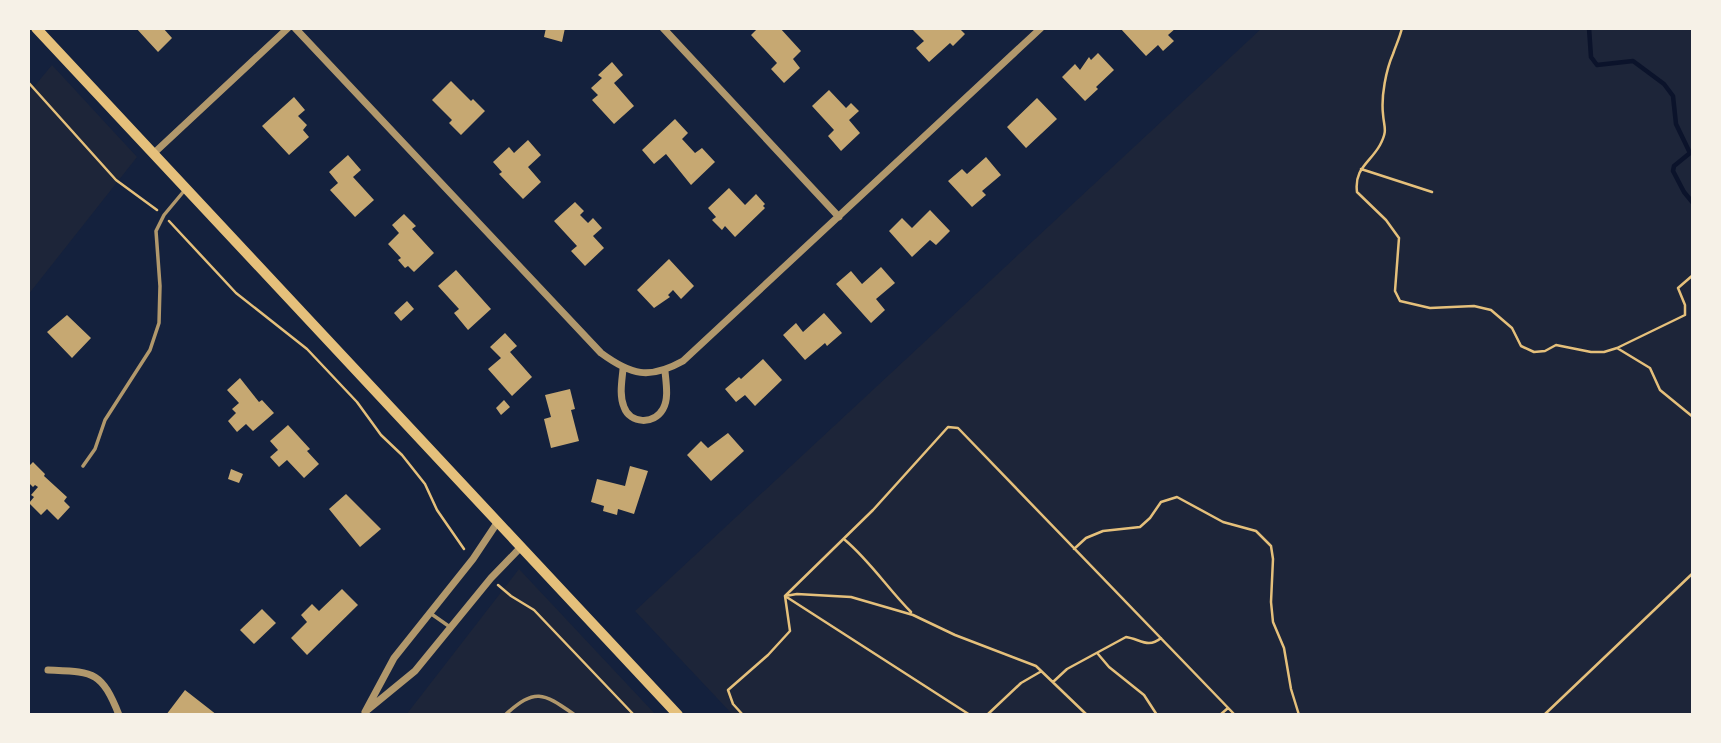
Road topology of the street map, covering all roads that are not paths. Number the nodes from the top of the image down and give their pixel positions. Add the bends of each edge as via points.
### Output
1 (36, 28) edge
2 (288, 28) edge
3 (295, 28) edge
4 (663, 28) edge
5 (1041, 28) edge
6 (1031, 31) edge
7 (153, 155) junction
8 (185, 189) junction
9 (839, 217) junction
10 (623, 369) junction
11 (665, 371) junction
12 (83, 466) dead end
13 (497, 523) junction
14 (520, 548) junction
15 (430, 613) junction
16 (450, 627) junction
17 (48, 670) dead end
18 (364, 714) edge
19 (119, 715) edge
20 (505, 715) edge
21 (576, 715) edge
22 (678, 715) edge

1 - 7 main road
2 - 7 street
3 - 10 street via 601,353
4 - 9 street
5 - 6 street
6 - 9 street
7 - 8 main road
8 - 12 lane via 156,231 159,324 150,350 105,420
8 - 13 main road
9 - 11 street via 683,361
10 - 11 street via 646,374
10 - 11 street via 624,408 630,417 643,422 656,418 664,408
13 - 14 main road
13 - 15 street
14 - 16 street
14 - 22 main road
15 - 16 lane
15 - 18 street via 394,658
16 - 18 street via 415,671
17 - 19 street via 88,672 108,689
20 - 21 lane via 530,696 541,695

